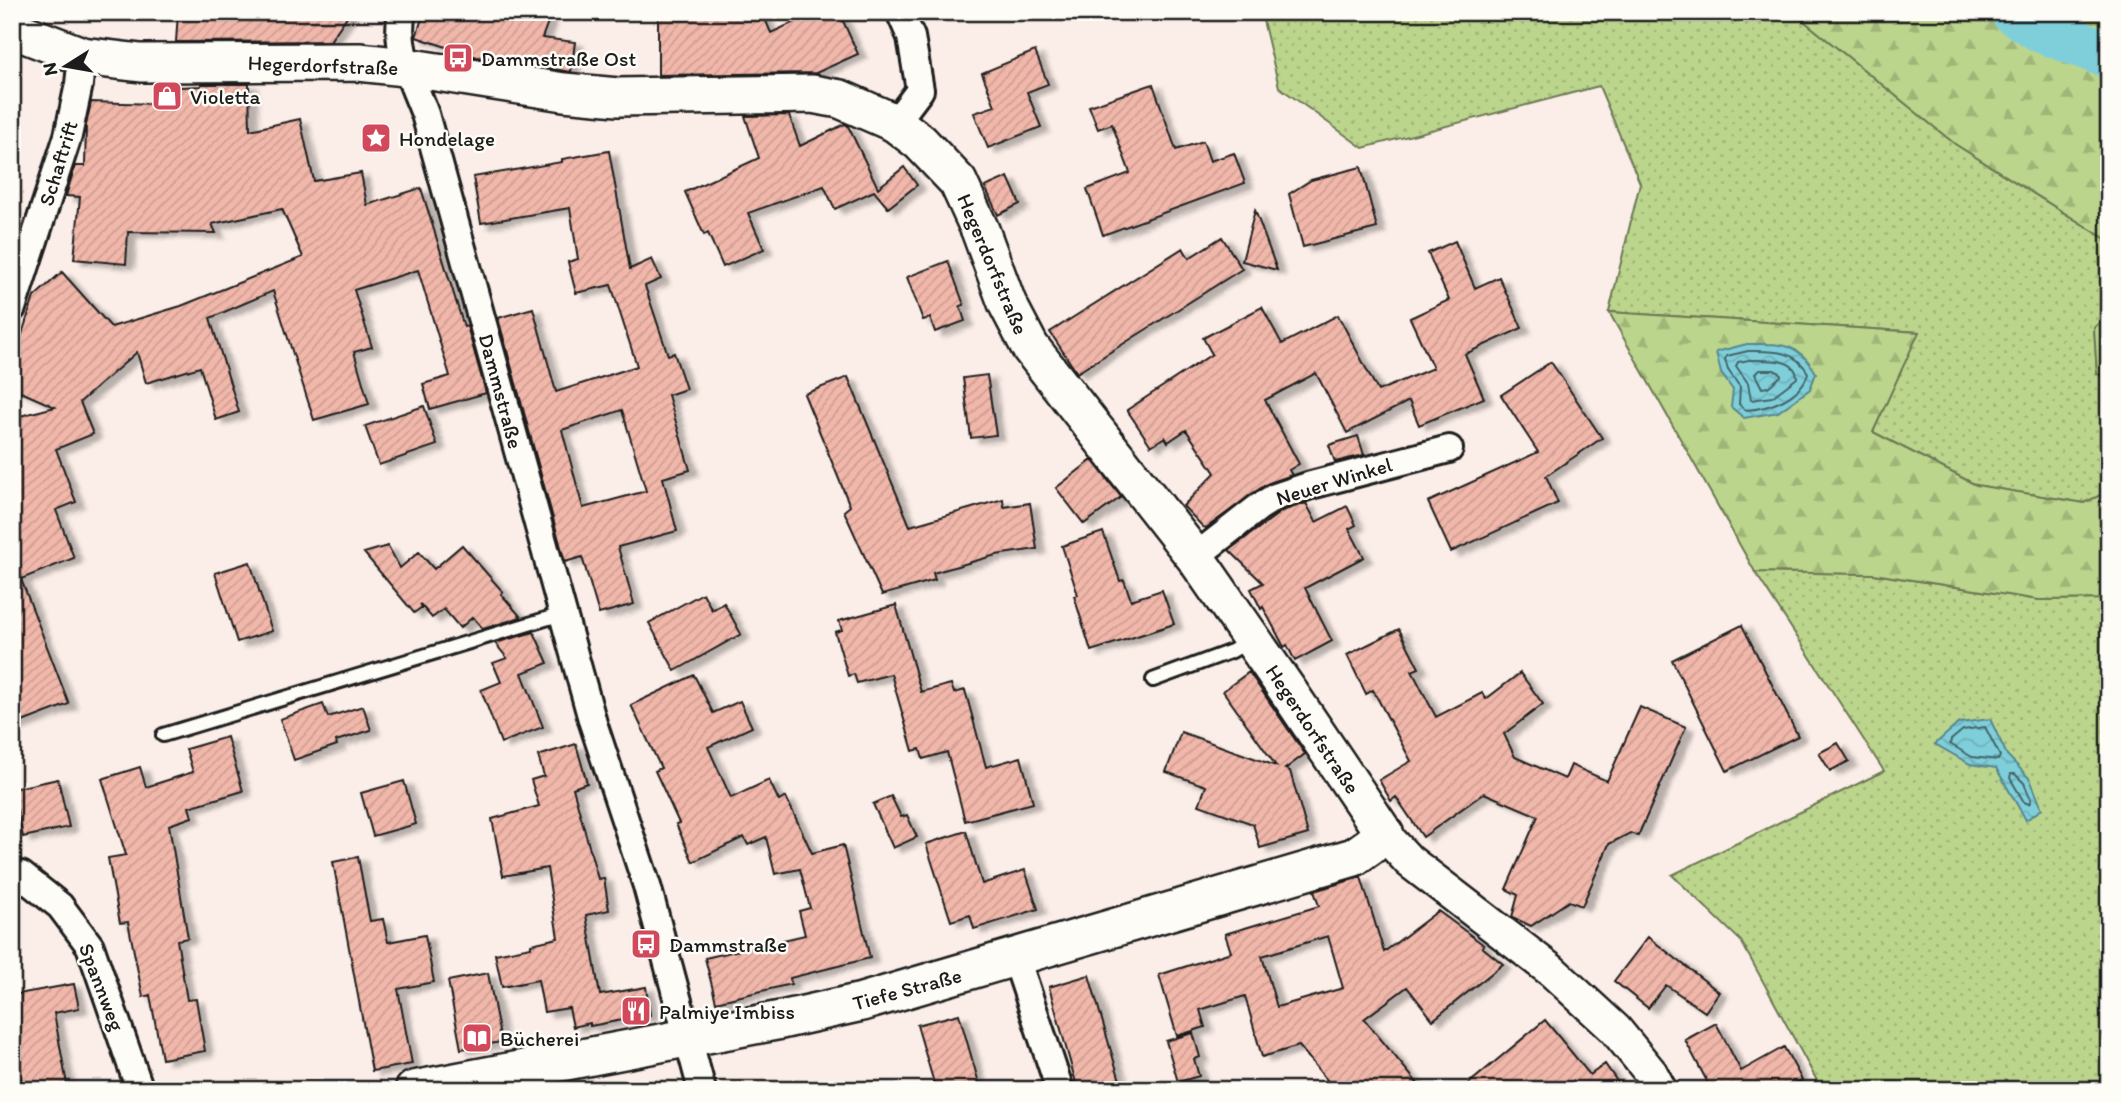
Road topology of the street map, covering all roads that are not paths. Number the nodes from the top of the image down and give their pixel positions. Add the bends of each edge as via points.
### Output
1 (402, 12) edge
2 (900, 12) edge
3 (12, 29) edge
4 (82, 55) junction
5 (405, 66) junction
6 (895, 123) junction
7 (12, 308) edge
8 (1450, 449) dead end
9 (1195, 557) junction
10 (562, 614) junction
11 (1252, 639) junction
12 (1153, 680) dead end
13 (163, 735) dead end
14 (1385, 835) junction
15 (12, 877) edge
16 (1016, 958) junction
17 (687, 1039) junction
18 (140, 1090) edge
19 (414, 1090) edge
20 (702, 1090) edge
21 (1059, 1090) edge
22 (1660, 1090) edge

1 - 5 street, Dammstraße via 399,24
2 - 6 street via 911,37 920,90
3 - 4 main road, Hegerdorfstraße
4 - 5 main road, Hegerdorfstraße via 141,63
4 - 7 street, Schaftrift via 68,136
5 - 6 main road, Hegerdorfstraße via 537,89 618,97 811,94 840,99
5 - 10 street, Dammstraße via 425,114
6 - 9 main road, Hegerdorfstraße via 958,182 1030,347
8 - 9 street, Neuer Winkel via 1275,497
9 - 11 main road, Hegerdorfstraße
10 - 13 lane
10 - 17 street, Dammstraße via 647,887
11 - 12 lane
11 - 14 main road, Hegerdorfstraße
14 - 16 main road, Tiefe Straße via 1354,857
14 - 22 street, Hegerdorfstraße via 1409,861 1552,971 1615,1030
15 - 18 street, Spannweg via 21,876 60,906 90,946
16 - 17 main road, Tiefe Straße via 862,1002
16 - 21 street
17 - 19 main road, Tiefe Straße
17 - 20 street, Dammstraße

